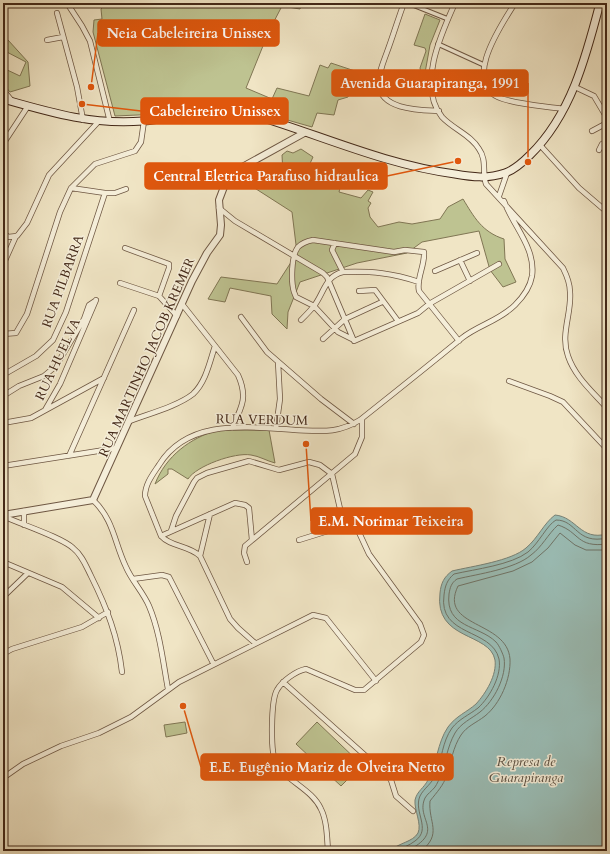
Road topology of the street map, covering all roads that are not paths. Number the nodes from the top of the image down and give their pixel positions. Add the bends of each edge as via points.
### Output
1 (67, 3) edge
2 (404, 3) edge
3 (408, 3) edge
4 (455, 3) edge
5 (515, 3) edge
6 (600, 3) edge
7 (57, 12) dead end
8 (448, 19) junction
9 (63, 37) junction
10 (47, 40) dead end
11 (438, 44) junction
12 (484, 65) junction
13 (575, 87) junction
14 (3, 90) edge
15 (3, 99) edge
16 (13, 102) junction
17 (28, 106) junction
18 (564, 109) junction
19 (438, 111) junction
20 (607, 118) edge
21 (83, 120) junction
22 (144, 121) junction
23 (99, 122) junction
24 (110, 122) junction
25 (607, 122) edge
26 (592, 131) dead end
27 (304, 133) junction
28 (607, 141) edge
29 (3, 144) edge
30 (540, 145) junction
31 (599, 150) dead end
32 (507, 173) junction
33 (484, 178) junction
34 (71, 188) junction
35 (126, 189) dead end
36 (105, 193) junction
37 (499, 196) junction
38 (504, 201) junction
39 (219, 208) junction
40 (607, 212) edge
41 (3, 232) edge
42 (16, 236) junction
43 (335, 242) junction
44 (125, 248) dead end
45 (477, 253) dead end
46 (294, 257) junction
47 (460, 260) junction
48 (499, 264) dead end
49 (3, 265) edge
50 (434, 271) dead end
51 (343, 272) junction
52 (328, 280) junction
53 (470, 281) junction
54 (419, 282) junction
55 (120, 283) dead end
56 (359, 291) dead end
57 (159, 296) junction
58 (382, 302) junction
59 (182, 304) junction
60 (429, 304) junction
61 (314, 306) junction
62 (134, 310) dead end
63 (176, 316) junction
64 (241, 317) dead end
65 (345, 319) junction
66 (301, 320) dead end
67 (398, 321) junction
68 (334, 329) junction
69 (3, 334) edge
70 (324, 339) dead end
71 (354, 340) junction
72 (459, 341) junction
73 (214, 346) junction
74 (278, 362) junction
75 (3, 375) edge
76 (104, 378) junction
77 (509, 381) dead end
78 (3, 396) edge
79 (607, 408) edge
80 (45, 410) junction
81 (362, 418) junction
82 (130, 421) junction
83 (3, 423) edge
84 (354, 424) junction
85 (232, 428) junction
86 (276, 428) junction
87 (117, 448) junction
88 (607, 449) edge
89 (69, 456) junction
90 (3, 466) edge
91 (332, 474) junction
92 (92, 500) junction
93 (24, 511) junction
94 (210, 514) junction
95 (3, 515) edge
96 (24, 525) junction
97 (344, 526) junction
98 (171, 531) junction
99 (161, 536) junction
100 (252, 540) junction
101 (299, 540) dead end
102 (200, 556) junction
103 (3, 562) edge
104 (247, 562) dead end
105 (28, 573) junction
106 (133, 580) junction
107 (3, 597) edge
108 (108, 612) junction
109 (99, 618) junction
110 (255, 643) junction
111 (3, 654) edge
112 (213, 663) junction
113 (122, 672) dead end
114 (376, 681) junction
115 (283, 682) junction
116 (168, 689) junction
117 (3, 778) edge
118 (414, 812) dead end
119 (328, 851) edge

1 - 24 street via 90,41
2 - 19 street via 380,71 379,86 384,96 395,104 416,110
3 - 8 street
4 - 8 street
5 - 12 street via 490,46
6 - 13 main road
7 - 9 street
8 - 11 street
9 - 10 street
9 - 21 street
11 - 12 street
11 - 19 street via 432,82
12 - 18 street via 486,83 493,94 502,99
13 - 18 main road
13 - 20 street via 594,96
14 - 16 street
15 - 16 main road
16 - 17 main road
17 - 21 main road
17 - 29 street
18 - 30 main road
19 - 33 street via 449,124 476,143 484,158
21 - 23 main road
22 - 24 main road
22 - 27 main road via 232,110 256,115
22 - 34 street via 141,142 136,151 95,164
23 - 24 main road
23 - 42 street via 49,174 27,223
25 - 26 street
27 - 33 main road via 392,162 437,172
27 - 39 street, RUA MARTINHO JACOB KREMER via 231,174 224,184
28 - 31 street
30 - 32 main road
30 - 40 street via 579,188
32 - 33 main road
32 - 37 street
33 - 37 street via 486,184
34 - 36 street
34 - 69 street via 60,212 27,314 16,332
35 - 36 street
36 - 75 street, RUA PILBARRA via 66,312 53,340 36,356
37 - 38 street
38 - 72 street, RUA VERDUM via 529,249 532,263 530,283 514,306
38 - 79 street via 563,268 569,281 570,293 565,329 567,356 580,378
39 - 46 street
39 - 59 street, RUA MARTINHO JACOB KREMER via 222,225 220,235 203,260
41 - 42 street via 8,237
42 - 49 street
43 - 46 street via 313,240 298,247
43 - 51 street via 332,250
43 - 54 street via 394,252 424,252 425,262
44 - 57 street via 169,264
45 - 47 street
46 - 52 street via 322,273
46 - 61 street via 296,297
47 - 50 street
47 - 53 street
48 - 53 street
51 - 52 street
51 - 54 street via 373,271
52 - 61 street
52 - 65 street
53 - 60 street
54 - 60 street via 419,291
55 - 57 street
56 - 58 street via 375,290
57 - 63 street
58 - 65 street
58 - 67 street
59 - 63 street, RUA MARTINHO JACOB KREMER
59 - 73 street
60 - 67 street
60 - 72 street
61 - 66 street
61 - 68 street
62 - 76 street
63 - 82 street, RUA MARTINHO JACOB KREMER
64 - 74 street via 267,352
65 - 68 street
65 - 71 street
67 - 71 street
68 - 70 street
68 - 71 street
72 - 81 street, RUA VERDUM
73 - 82 street via 202,381 193,393
73 - 85 street via 243,385 244,398
74 - 84 street
74 - 86 street via 280,399
76 - 80 street
76 - 89 street
77 - 88 street via 563,402
78 - 80 street, RUA HUELVA via 44,376 56,366 90,305 96,299 60,384
80 - 83 street, RUA HUELVA via 25,419
81 - 84 street, RUA VERDUM
81 - 91 street via 362,437 357,450 351,459
82 - 87 street, RUA MARTINHO JACOB KREMER
84 - 86 street, RUA VERDUM via 343,430 329,431
85 - 86 street, RUA VERDUM
85 - 99 street, RUA VERDUM via 198,433 165,455 145,492
87 - 89 street
87 - 92 street, RUA MARTINHO JACOB KREMER
89 - 90 street
91 - 97 street
91 - 98 street via 309,462 279,470 249,461 207,473 194,482
91 - 100 street
92 - 93 street
92 - 106 street via 103,509
93 - 95 street
93 - 96 street
94 - 98 street
94 - 100 street via 230,504 246,505 250,512
94 - 102 street
95 - 96 street
96 - 108 street via 74,548 82,558
97 - 101 street
97 - 114 street via 356,526 369,554 420,624 424,635 421,642
98 - 99 street
99 - 102 street via 165,541 191,549
100 - 104 street via 244,548
102 - 110 street via 230,619
103 - 105 street
105 - 107 street
105 - 109 street via 62,587
106 - 112 street via 162,575 169,577
106 - 116 street via 146,599 153,617
108 - 109 street
108 - 113 street via 118,641
109 - 111 street via 82,627 12,648
110 - 112 street
110 - 114 street via 308,617 319,615 326,618
112 - 116 street
114 - 115 street via 364,690 358,690 306,669
115 - 118 street via 387,775 396,796
115 - 119 street via 275,695 273,754 276,763 321,807
116 - 117 street via 131,717 23,764

